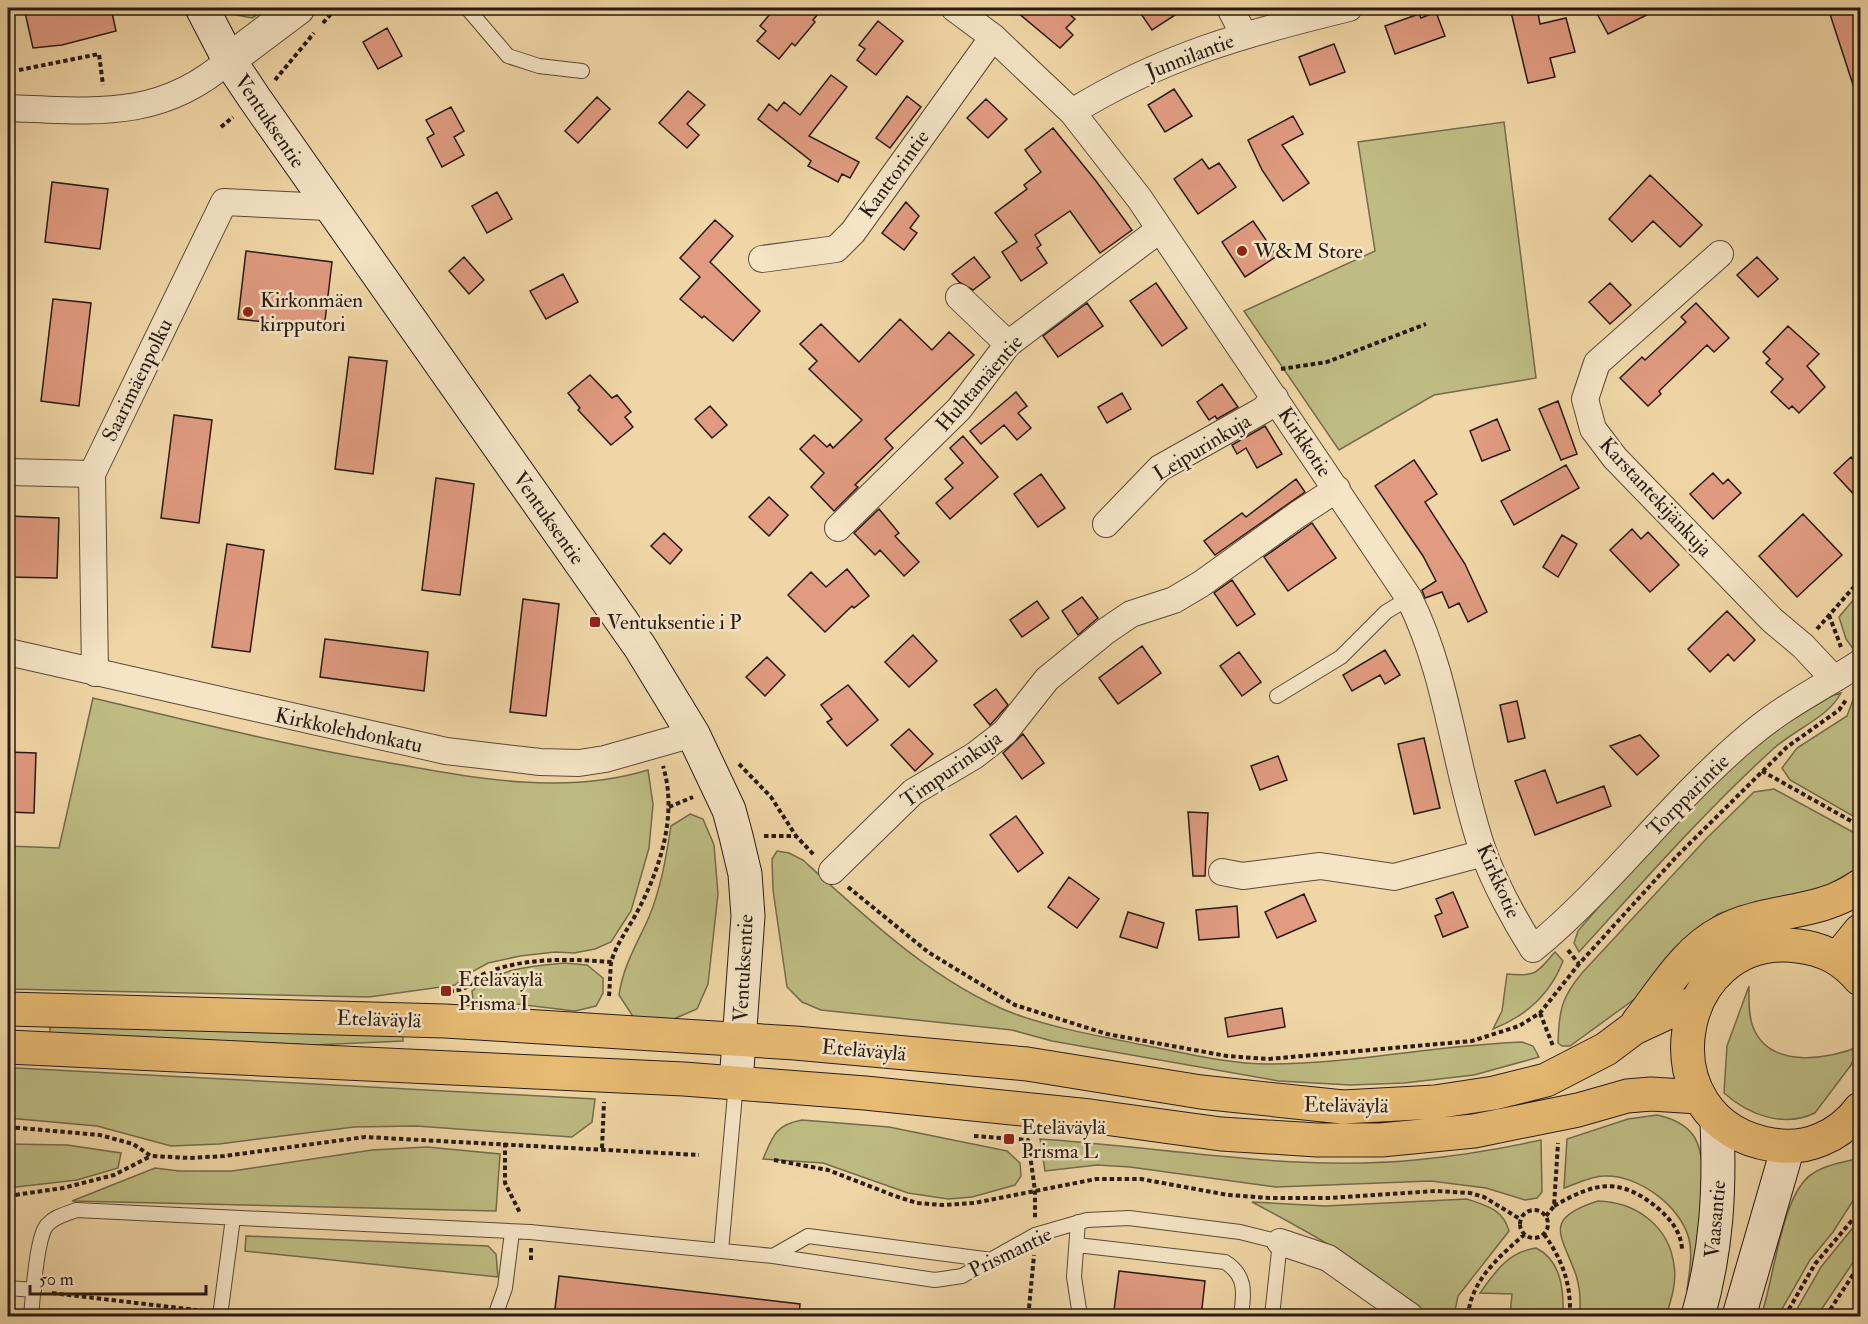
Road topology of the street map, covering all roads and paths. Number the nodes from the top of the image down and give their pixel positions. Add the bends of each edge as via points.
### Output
1 (202, 8) edge
2 (298, 8) edge
3 (336, 8) edge
4 (467, 8) edge
5 (954, 8) edge
6 (1230, 8) edge
7 (1349, 8) edge
8 (1244, 35) junction
9 (993, 37) junction
10 (229, 60) junction
11 (19, 70) dead end
12 (582, 71) dead end
13 (274, 81) dead end
14 (8, 108) edge
15 (105, 110) junction
16 (1072, 112) junction
17 (328, 207) junction
18 (1159, 230) junction
19 (1720, 254) dead end
20 (762, 259) dead end
21 (959, 297) dead end
22 (1426, 324) dead end
23 (1008, 344) junction
24 (1257, 374) junction
25 (1275, 398) junction
26 (8, 472) edge
27 (92, 474) junction
28 (1337, 489) junction
29 (1106, 524) dead end
30 (838, 528) dead end
31 (1860, 580) edge
32 (1409, 598) junction
33 (1803, 646) junction
34 (8, 652) edge
35 (1860, 663) edge
36 (95, 673) junction
37 (1834, 678) junction
38 (1277, 696) dead end
39 (693, 734) junction
40 (655, 743) junction
41 (1860, 826) edge
42 (736, 836) junction
43 (1484, 853) junction
44 (832, 872) junction
45 (1222, 872) dead end
46 (1860, 886) edge
47 (1860, 931) edge
48 (1533, 949) joint
49 (612, 962) junction
50 (1849, 969) edge
51 (440, 992) dead end
52 (609, 996) dead end
53 (1696, 1003) junction
54 (8, 1009) edge
55 (1540, 1013) junction
56 (1634, 1028) junction
57 (739, 1039) junction
58 (1553, 1046) dead end
59 (8, 1047) edge
60 (736, 1083) junction
61 (604, 1102) dead end
62 (1708, 1109) junction
63 (1860, 1109) edge
64 (8, 1127) edge
65 (974, 1136) dead end
66 (1846, 1136) edge
67 (505, 1143) junction
68 (1558, 1143) dead end
69 (1788, 1147) junction
70 (602, 1148) junction
71 (699, 1155) dead end
72 (151, 1156) junction
73 (774, 1160) dead end
74 (1035, 1191) junction
75 (8, 1196) edge
76 (1554, 1206) junction
77 (1860, 1211) edge
78 (1546, 1216) junction
79 (233, 1218) junction
80 (1520, 1219) junction
81 (1078, 1222) junction
82 (512, 1232) junction
83 (530, 1232) junction
84 (1525, 1234) junction
85 (1544, 1234) junction
86 (1280, 1242) junction
87 (1077, 1245) junction
88 (721, 1251) junction
89 (1683, 1251) dead end
90 (773, 1256) junction
91 (992, 1260) junction
92 (531, 1262) dead end
93 (1860, 1264) edge
94 (8, 1288) edge
95 (34, 1290) junction
96 (495, 1312) edge
97 (220, 1315) edge
98 (31, 1317) edge
99 (247, 1317) edge
100 (1080, 1317) edge
101 (1241, 1317) edge
102 (1272, 1317) edge
103 (1410, 1317) edge
104 (1468, 1317) edge
105 (1570, 1317) edge
106 (1698, 1317) edge
107 (1739, 1317) edge
108 (1785, 1317) edge
109 (1826, 1317) edge

1 - 10 main road, Ventuksentie
2 - 10 main road
3 - 13 path
4 - 12 lane via 508,56 539,66
5 - 9 street, Kirkkotie
6 - 8 street
7 - 8 street, Junnilantie
8 - 16 street, Junnilantie via 1159,66
9 - 16 street, Kirkkotie
9 - 20 street, Kanttorintie via 853,232 836,249
10 - 15 street via 210,77 164,101
10 - 17 main road, Ventuksentie
11 - 15 path via 99,54
14 - 15 street
16 - 18 street, Kirkkotie
17 - 27 street, Saarimäenpolku via 224,202
17 - 39 main road, Ventuksentie via 640,647
18 - 23 street, Huhtamäentie
18 - 24 street, Kirkkotie
19 - 33 street, Karstantekijänkuja via 1597,363 1585,399 1588,414 1593,429 1615,458 1772,620
21 - 23 street
22 - 24 path via 1327,362
23 - 30 street, Huhtamäentie via 959,410
24 - 25 street, Kirkkotie
25 - 28 street, Kirkkotie
25 - 29 street, Leipurinkuja via 1263,410 1160,468
26 - 27 street
27 - 36 street, Saarimäenpolku
28 - 32 street, Kirkkotie
28 - 44 street, Timpurinkuja via 1201,584 1174,600 1131,614 1106,631 1047,679 1005,732 974,756 913,792
31 - 33 path
32 - 38 lane via 1386,612 1341,657
32 - 43 street, Kirkkotie via 1437,665
33 - 37 street, Karstantekijänkuja
34 - 36 street, Kirkkolehdonkatu
35 - 37 street, Torpparintie
36 - 40 street, Kirkkolehdonkatu via 446,751 579,763
37 - 48 street, Torpparintie via 1750,734 1570,917
39 - 40 street, Kirkkolehdonkatu
39 - 42 main road, Ventuksentie via 729,810
40 - 49 path via 667,781 666,832 658,864
41 - 55 path via 1762,771 1662,873
42 - 44 path via 796,836
42 - 57 main road, Ventuksentie via 745,874 748,916
43 - 45 street via 1394,877 1320,866 1243,876
43 - 48 street, Kirkkotie
44 - 55 path via 928,952 1015,1005 1107,1034 1186,1050 1268,1059 1427,1046 1493,1035
46 - 56 highway via 1827,904 1751,921 1707,940 1691,954
47 - 50 highway
49 - 51 path via 543,960 483,974 465,990
49 - 52 path
50 - 53 highway via 1810,948 1760,947 1730,963 1710,981
53 - 56 highway, Eteläväylä
53 - 62 highway via 1689,1021 1686,1057 1691,1083
54 - 57 highway, Eteläväylä via 445,1021
55 - 58 path
56 - 57 highway, Eteläväylä via 1578,1066 1518,1088 1397,1106 1343,1107 1201,1092 1027,1064
57 - 60 main road, Ventuksentie
59 - 60 highway, Eteläväylä
60 - 62 highway, Eteläväylä via 1026,1109 1221,1134 1317,1140 1381,1140 1474,1131 1651,1094
60 - 88 lane
61 - 70 path
62 - 69 highway via 1753,1140
62 - 106 main road, Vaasantie via 1719,1198 1710,1273
63 - 66 highway
64 - 72 path via 100,1135 134,1144
65 - 74 path via 1028,1140
66 - 69 highway
67 - 70 path
67 - 72 path via 365,1137 224,1156
67 - 83 path via 505,1183
68 - 76 path
69 - 107 main road, Vaasantie
70 - 71 path
72 - 75 path via 114,1175
73 - 74 path via 828,1170 917,1203 974,1203
74 - 80 path via 1096,1179 1141,1179 1228,1195 1270,1198 1454,1192 1484,1197
76 - 78 path
76 - 89 path via 1590,1188 1631,1190 1646,1197 1667,1217 1682,1239
77 - 108 path via 1815,1264
78 - 80 path via 1535,1209
78 - 85 path via 1548,1226
79 - 82 lane, Prismantie
79 - 95 lane, Prismantie via 76,1210 59,1216 46,1226
79 - 97 lane
80 - 84 path
81 - 86 lane, Prismantie via 1129,1218 1240,1232
81 - 87 lane
81 - 91 lane, Prismantie via 1035,1235
82 - 83 lane, Prismantie
82 - 96 lane via 505,1288
83 - 88 lane, Prismantie
83 - 92 path
84 - 85 path via 1535,1238
84 - 104 path via 1487,1270 1472,1293
85 - 105 path via 1560,1257 1569,1284
86 - 102 lane
86 - 103 street, Prismantie via 1328,1258
87 - 100 lane via 1074,1277
87 - 101 lane via 1225,1262 1237,1270 1245,1286
88 - 90 lane, Prismantie
90 - 91 lane, Prismantie via 935,1280 962,1276
90 - 91 lane via 808,1236
93 - 109 path
94 - 95 lane
95 - 97 path
95 - 98 lane, Prismantie
97 - 99 path

